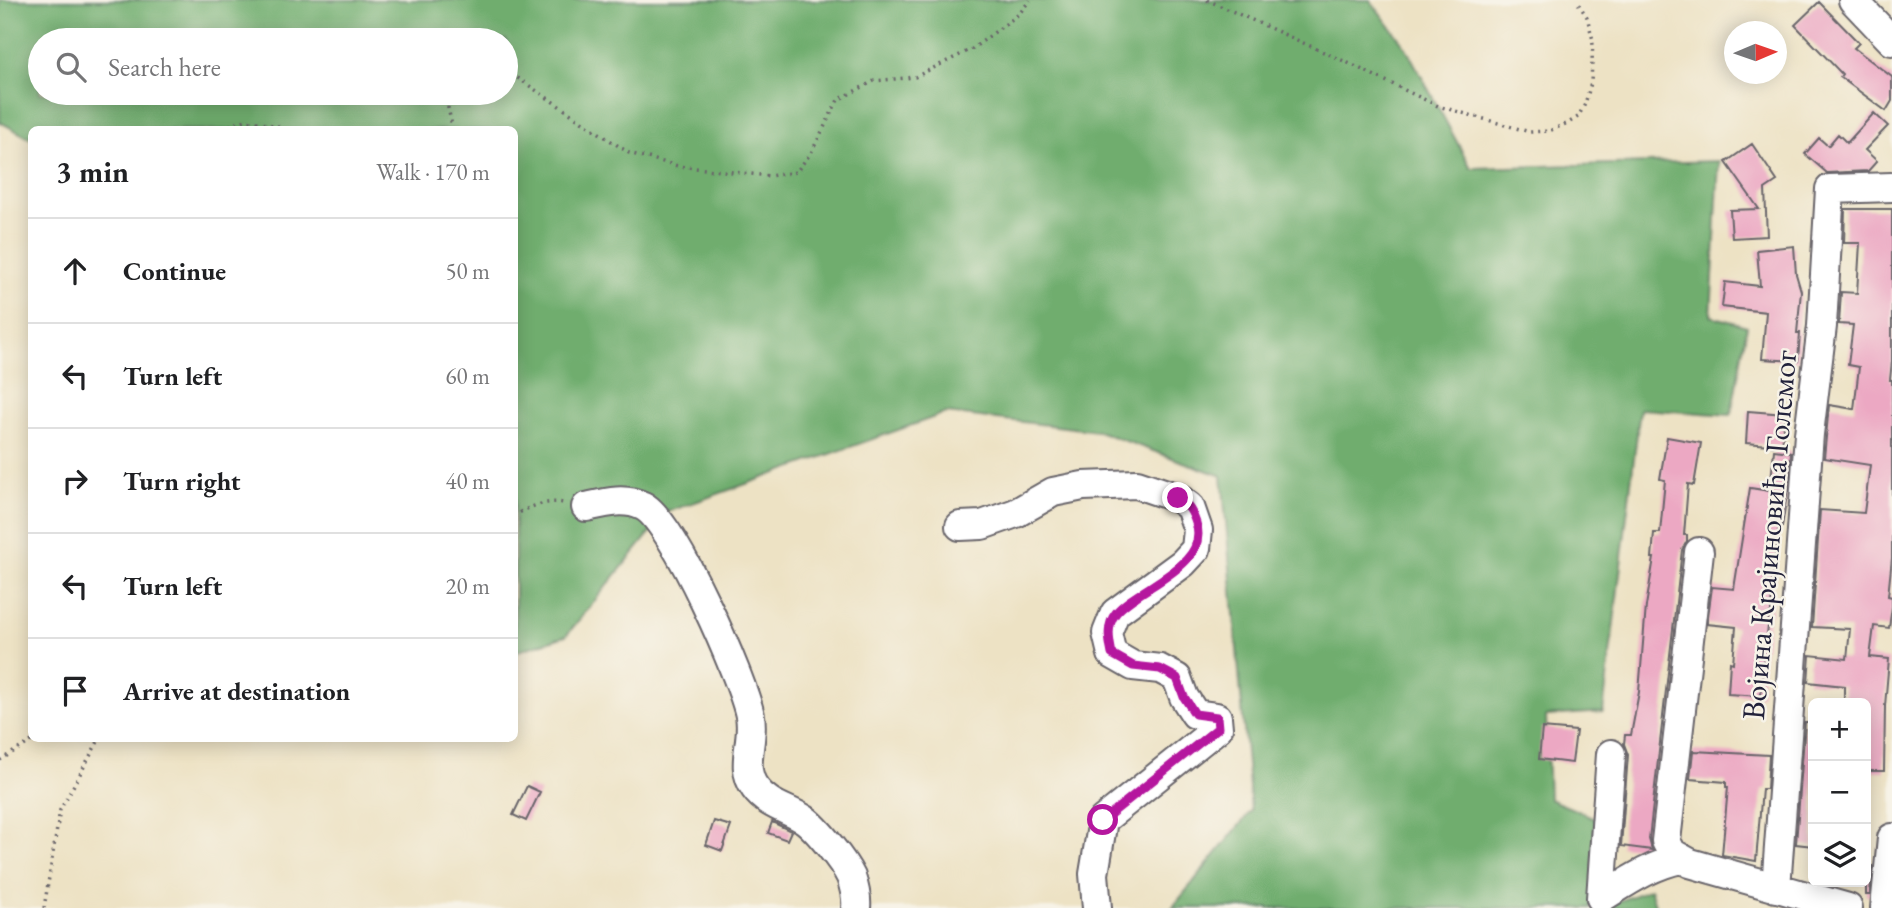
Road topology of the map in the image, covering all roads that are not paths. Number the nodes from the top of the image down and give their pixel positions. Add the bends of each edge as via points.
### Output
1 (1853, 0) edge
2 (1892, 41) edge
3 (1892, 187) edge
4 (586, 507) road end
5 (960, 526) dead end
6 (1699, 552) dead end
7 (1611, 754) dead end
8 (1892, 838) edge
9 (1681, 859) junction
10 (1776, 888) junction
11 (856, 908) edge
12 (1097, 908) edge
13 (1848, 908) edge
14 (1885, 908) edge

1 - 2 street
3 - 10 street, Војина Крајиновића Големог via 1829,188
4 - 11 street via 618,500 644,506 665,530 717,624 751,718 747,773 756,790 806,820 827,844 850,876
5 - 12 street via 982,525 1053,492 1083,486 1137,484 1190,507 1198,530 1196,550 1115,613 1107,633 1112,654 1133,666 1160,669 1177,678 1195,714 1217,717 1218,728 1103,820 1094,874
6 - 9 street via 1666,841
7 - 9 street via 1601,898 1643,872
8 - 14 street
9 - 10 street
10 - 13 street

